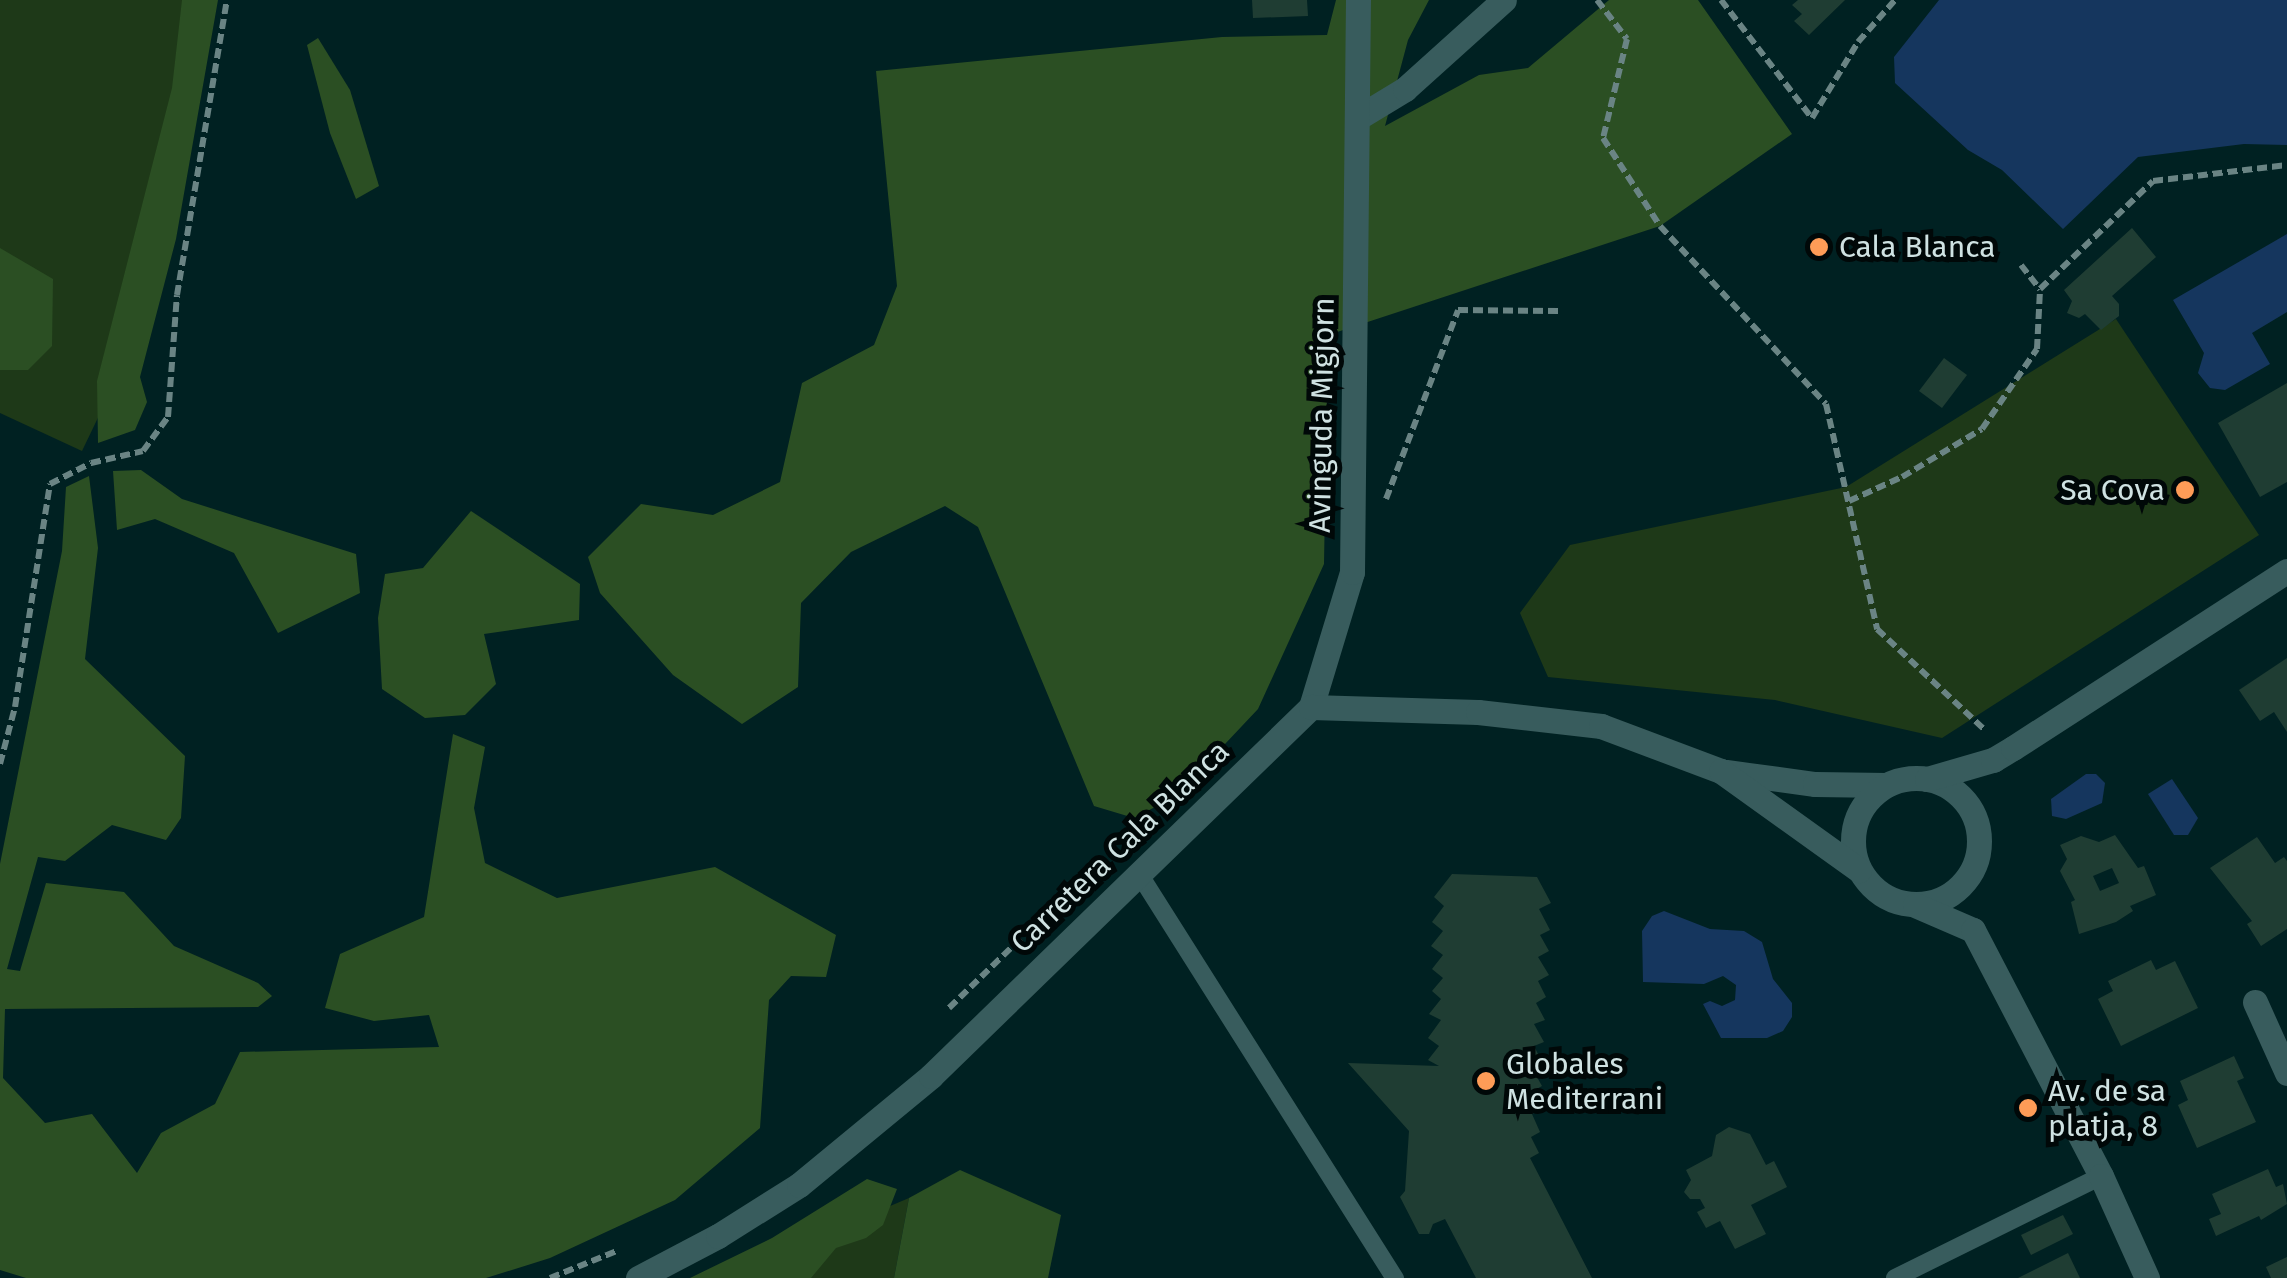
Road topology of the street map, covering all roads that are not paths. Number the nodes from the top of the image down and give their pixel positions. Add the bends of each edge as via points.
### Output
1 (1358, 0) edge
2 (1504, 0) edge
3 (1359, 117) junction
4 (2287, 571) edge
5 (1311, 708) junction
6 (1720, 772) junction
7 (1927, 778) junction
8 (1886, 785) junction
9 (1859, 870) junction
10 (1138, 872) junction
11 (1915, 905) junction
12 (2256, 1002) dead end
13 (2287, 1073) edge
14 (2101, 1176) junction
15 (638, 1278) edge
16 (1395, 1278) edge
17 (1895, 1278) edge
18 (2147, 1278) edge

1 - 3 street, Avinguda Migjorn
2 - 3 street via 1405,88
3 - 5 street, Avinguda Migjorn via 1352,572
4 - 7 street via 2013,748
5 - 6 street via 1478,712 1601,726
5 - 10 street, Carretera Cala Blanca
6 - 8 street
6 - 9 street
7 - 8 street
7 - 11 street via 1963,799 1979,837 1978,858 1954,892
8 - 9 street via 1858,816 1852,836
9 - 11 street via 1876,891
10 - 15 street, Carretera Cala Blanca via 931,1076 799,1185
10 - 16 lane
11 - 14 street via 1973,930
12 - 13 street
14 - 17 lane
14 - 18 street

